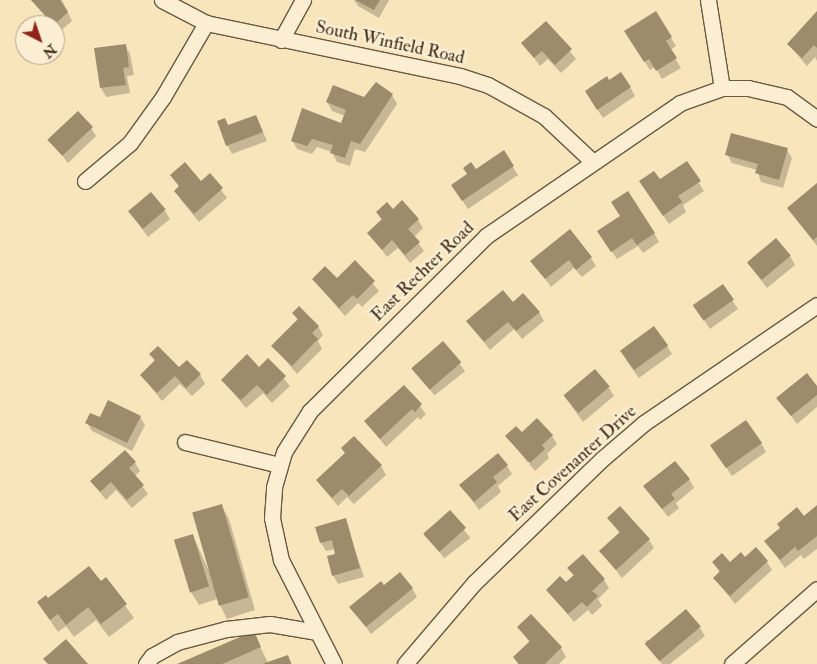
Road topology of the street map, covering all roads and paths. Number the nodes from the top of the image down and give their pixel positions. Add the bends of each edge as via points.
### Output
1 (162, 0) edge
2 (303, 0) edge
3 (708, 0) edge
4 (206, 23) junction
5 (281, 40) junction
6 (722, 88) junction
7 (817, 120) edge
8 (592, 161) junction
9 (85, 181) dead end
10 (817, 305) edge
11 (185, 442) dead end
12 (279, 465) junction
13 (817, 589) edge
14 (317, 632) junction
15 (146, 664) edge
16 (334, 664) edge
17 (405, 664) edge
18 (732, 664) edge

1 - 4 street, South Winfield Road
2 - 5 street
3 - 6 street
4 - 5 street, South Winfield Road
4 - 9 street via 190,55 130,143
5 - 8 street, South Winfield Road via 460,76 488,85 544,116
6 - 7 street, East Rechter Road via 748,88 776,94 794,102
6 - 8 street, East Rechter Road via 680,103
8 - 12 street, East Rechter Road via 470,250 310,411 290,440
10 - 17 street, East Covenanter Drive via 644,424 602,459 474,583
11 - 12 street
12 - 14 street, East Rechter Road via 272,498 275,540 287,573
13 - 18 street
14 - 15 street via 270,624 226,629 177,642 152,656
14 - 16 street, East Rechter Road

